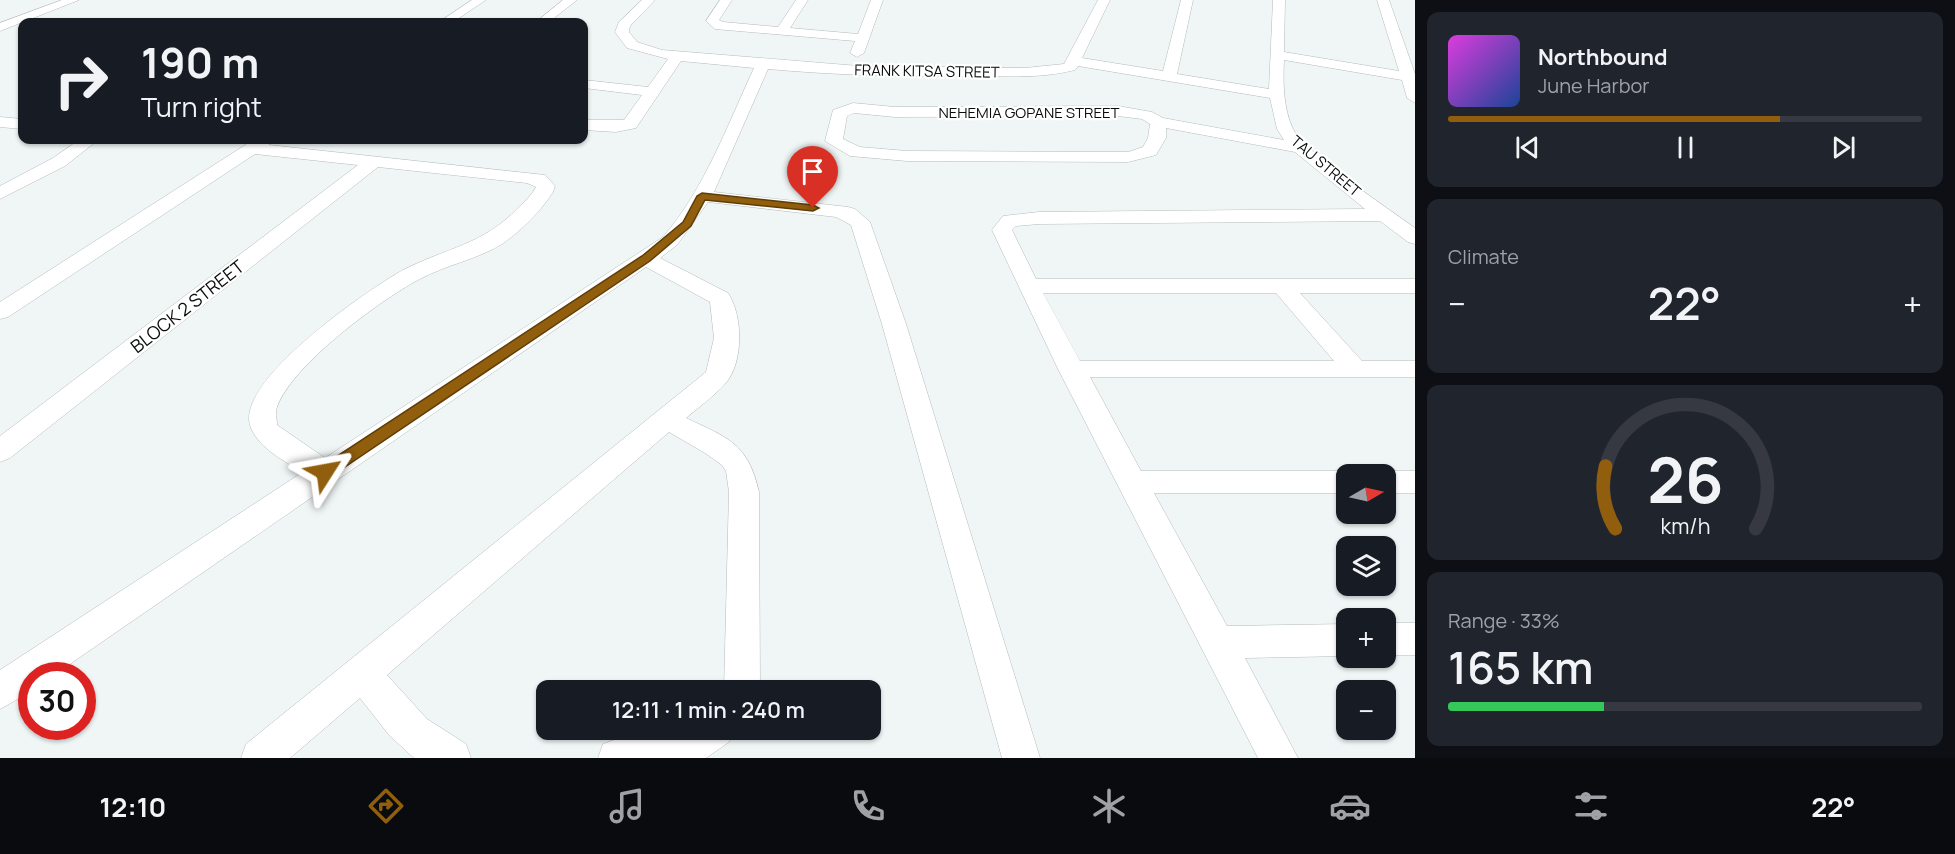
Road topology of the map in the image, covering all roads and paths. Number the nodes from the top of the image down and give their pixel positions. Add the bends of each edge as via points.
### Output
1 (73, 0) edge
2 (480, 0) edge
3 (571, 0) edge
4 (649, 0) edge
5 (726, 0) edge
6 (801, 0) edge
7 (877, 0) edge
8 (1104, 0) edge
9 (1187, 0) edge
10 (1279, 0) edge
11 (1383, 0) edge
12 (24, 18) edge
13 (451, 18) edge
14 (547, 18) edge
15 (18, 20) edge
16 (0, 27) edge
17 (781, 32) junction
18 (862, 38) junction
19 (1277, 55) junction
20 (676, 56) junction
21 (1075, 61) junction
22 (763, 63) junction
23 (852, 70) junction
24 (959, 72) junction
25 (1169, 77) junction
26 (1412, 77) edge
27 (588, 84) edge
28 (653, 92) junction
29 (1278, 95) junction
30 (1415, 98) edge
31 (981, 111) junction
32 (0, 122) edge
33 (1158, 122) junction
34 (18, 124) edge
35 (588, 125) edge
36 (84, 144) edge
37 (258, 144) edge
38 (1301, 148) junction
39 (374, 161) junction
40 (0, 193) edge
41 (702, 196) junction
42 (1386, 215) junction
43 (1415, 238) edge
44 (646, 259) junction
45 (1028, 286) junction
46 (1415, 286) edge
47 (1282, 287) junction
48 (0, 312) edge
49 (1071, 369) junction
50 (1355, 369) junction
51 (1415, 369) edge
52 (668, 420) junction
53 (0, 451) edge
54 (325, 472) junction
55 (1131, 482) junction
56 (1336, 482) edge
57 (1396, 482) edge
58 (1415, 482) edge
59 (1396, 639) edge
60 (1415, 639) edge
61 (1336, 640) edge
62 (1218, 642) junction
63 (363, 673) junction
64 (742, 680) edge
65 (0, 691) edge
66 (700, 740) edge
67 (260, 758) edge
68 (453, 758) edge
69 (617, 758) edge
70 (1021, 758) edge
71 (1279, 758) edge

1 - 12 street
2 - 13 street
3 - 14 street
4 - 20 street, FRANK KITSA STREET via 624,24 622,32 632,45 643,50
5 - 17 street via 713,16 716,25
6 - 17 street
7 - 18 street
8 - 21 street
9 - 25 street
10 - 19 street, TAU STREET
11 - 26 street
15 - 16 street
17 - 18 street
18 - 23 street
19 - 26 street
19 - 29 street, TAU STREET
20 - 22 street, FRANK KITSA STREET
20 - 28 street
21 - 24 street, FRANK KITSA STREET via 1070,67 1053,71
21 - 25 street
22 - 23 street, FRANK KITSA STREET
22 - 41 street
23 - 24 street, FRANK KITSA STREET
24 - 31 street
25 - 29 street
26 - 30 street
27 - 28 street
28 - 35 street via 630,124
29 - 38 street, TAU STREET via 1285,129
31 - 33 street, NEHEMIA GOPANE STREET via 1118,111 1146,115
31 - 33 street, NEHEMIA GOPANE STREET via 844,109 839,113 834,141 856,152 908,156 1128,157 1150,151 1157,138
32 - 34 street
33 - 38 street
36 - 40 street via 59,162
37 - 39 street
37 - 48 street
38 - 42 street, TAU STREET
39 - 53 street, BLOCK 2 STREET
39 - 54 street via 527,177 546,186 503,234 386,288 352,312 282,377 261,413 263,426 273,438
41 - 44 street via 687,224
41 - 70 street via 836,210 855,217 864,229
42 - 43 street, TAU STREET
42 - 45 street via 1010,220 1004,225 1003,236
44 - 52 street via 707,289 720,298 725,309 723,366 717,377
44 - 54 street
45 - 47 street
45 - 49 street
46 - 47 street
47 - 50 street
49 - 50 street
49 - 55 street
50 - 51 street
52 - 63 street
52 - 64 street via 737,463 744,492
54 - 65 street
55 - 56 street
55 - 62 street
57 - 58 street
59 - 60 street
61 - 62 street
62 - 71 street
63 - 67 street
63 - 68 street via 413,735 433,750
66 - 69 street

